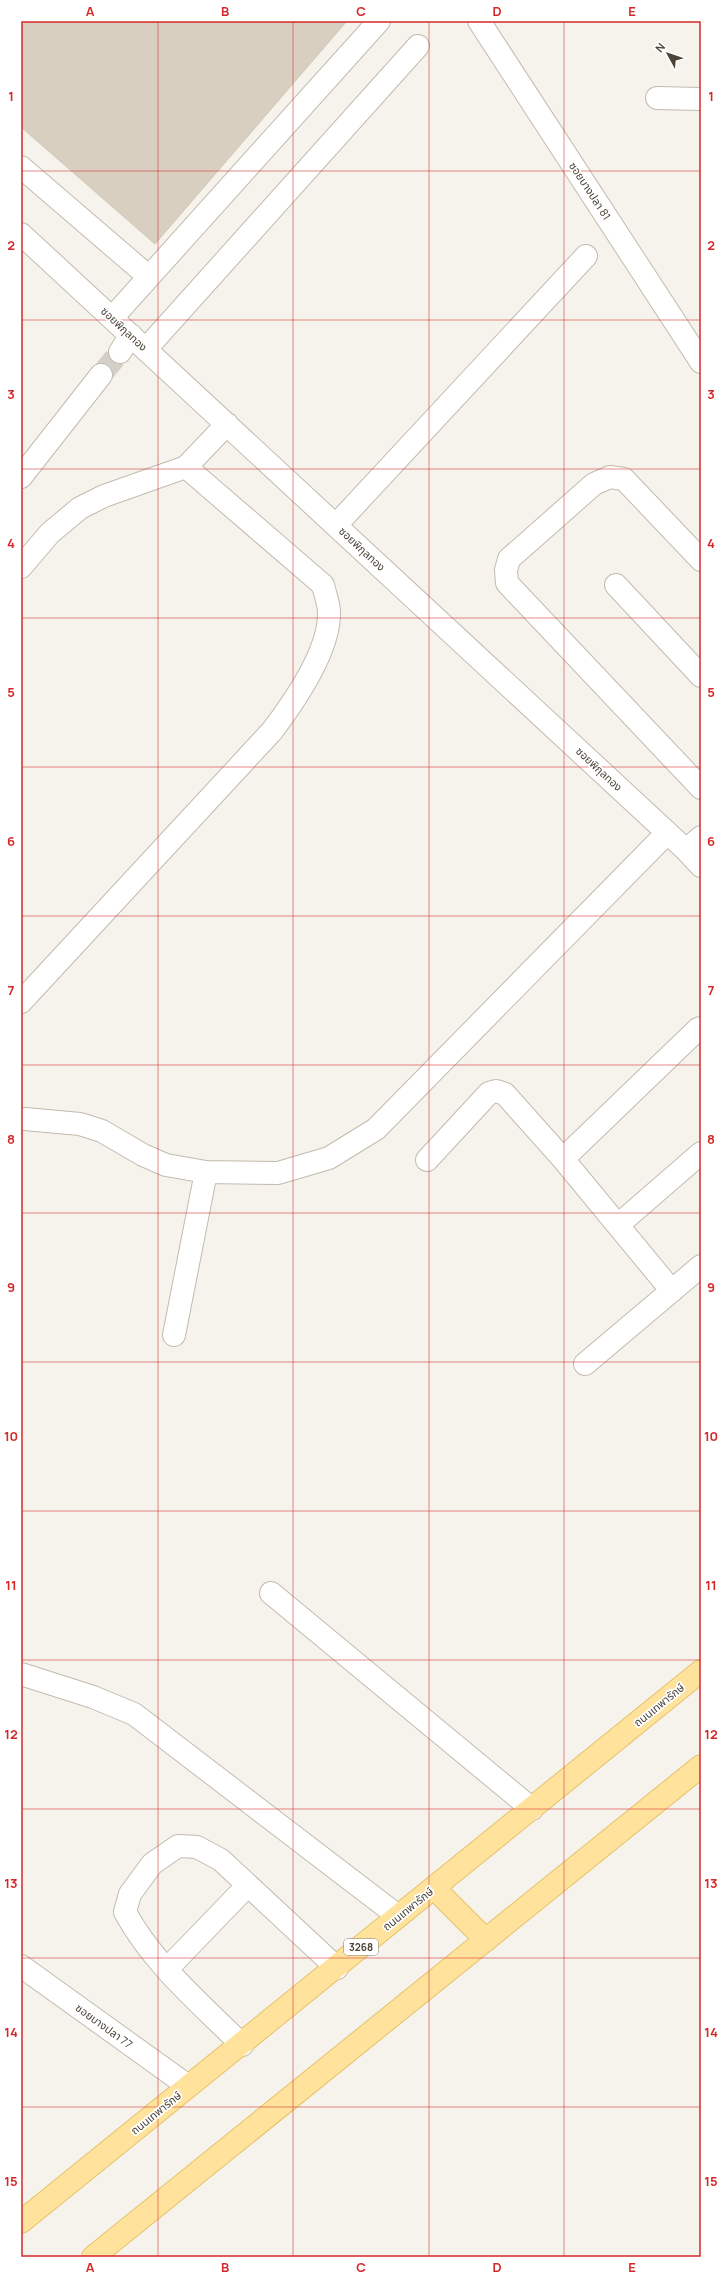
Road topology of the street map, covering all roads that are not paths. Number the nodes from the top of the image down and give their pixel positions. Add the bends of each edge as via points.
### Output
1 (379, 21) edge
2 (479, 21) edge
3 (418, 46) dead end
4 (656, 98) dead end
5 (701, 99) edge
6 (21, 166) edge
7 (21, 234) edge
8 (586, 256) dead end
9 (149, 277) junction
10 (112, 318) junction
11 (132, 346) junction
12 (701, 362) edge
13 (101, 376) tunnel mouth
14 (226, 424) junction
15 (186, 467) junction
16 (21, 478) edge
17 (336, 525) junction
18 (701, 560) edge
19 (21, 567) edge
20 (616, 585) dead end
21 (701, 676) edge
22 (701, 788) edge
23 (668, 832) junction
24 (693, 843) edge
25 (701, 866) edge
26 (21, 1002) edge
27 (701, 1028) edge
28 (26, 1119) dead end
29 (701, 1153) edge
30 (563, 1159) junction
31 (427, 1160) dead end
32 (206, 1172) junction
33 (618, 1225) junction
34 (701, 1266) edge
35 (672, 1291) junction
36 (174, 1335) dead end
37 (585, 1364) dead end
38 (271, 1593) dead end
39 (701, 1671) edge
40 (21, 1674) edge
41 (701, 1766) edge
42 (532, 1809) junction
43 (248, 1885) junction
44 (434, 1888) junction
45 (398, 1916) junction
46 (486, 1940) junction
47 (21, 1966) edge
48 (337, 1968) junction
49 (167, 1969) junction
50 (242, 2045) junction
51 (188, 2086) junction
52 (21, 2222) edge
53 (93, 2257) edge

1 - 9 street
2 - 12 street, ซอยบางปลา 81
3 - 11 street
4 - 5 street
6 - 9 street
7 - 10 street, ซอยพิกุลทอง
8 - 17 street
9 - 10 street
10 - 11 street, ซอยพิกุลทอง
11 - 14 street, ซอยพิกุลทอง
13 - 16 street
14 - 15 street
14 - 17 street, ซอยพิกุลทอง
15 - 19 street via 104,496 80,508 50,533
15 - 26 street via 323,585 329,612 323,643 296,698 272,731
17 - 23 street, ซอยพิกุลทอง
18 - 22 street via 624,479 610,477 594,484 509,559 506,570 507,583
20 - 21 street
23 - 24 street, ซอยพิกุลทอง
23 - 32 street via 376,1129 329,1158 278,1173
24 - 25 street, ซอยพิกุลทอง
27 - 30 street
28 - 32 street via 80,1124 102,1131 166,1165
29 - 33 street
30 - 31 street via 504,1094 496,1091 489,1093
30 - 33 street
32 - 36 street
33 - 35 street
34 - 35 street
35 - 37 street
38 - 42 street
39 - 42 main road, ถนนเทพารักษ์ / 3268
40 - 45 street via 93,1697 134,1714
41 - 46 main road
42 - 44 main road, ถนนเทพารักษ์ / 3268
43 - 48 street
43 - 49 street
43 - 49 street via 221,1860 197,1847 178,1846 152,1864 130,1894 125,1912 136,1933
44 - 45 main road, ถนนเทพารักษ์ / 3268
44 - 46 main road
45 - 48 main road, ถนนเทพารักษ์ / 3268
46 - 53 main road
47 - 51 street, ซอยบางปลา 77
48 - 50 main road, ถนนเทพารักษ์ / 3268
49 - 50 street
50 - 51 main road, ถนนเทพารักษ์ / 3268
51 - 52 main road, ถนนเทพารักษ์ / 3268

